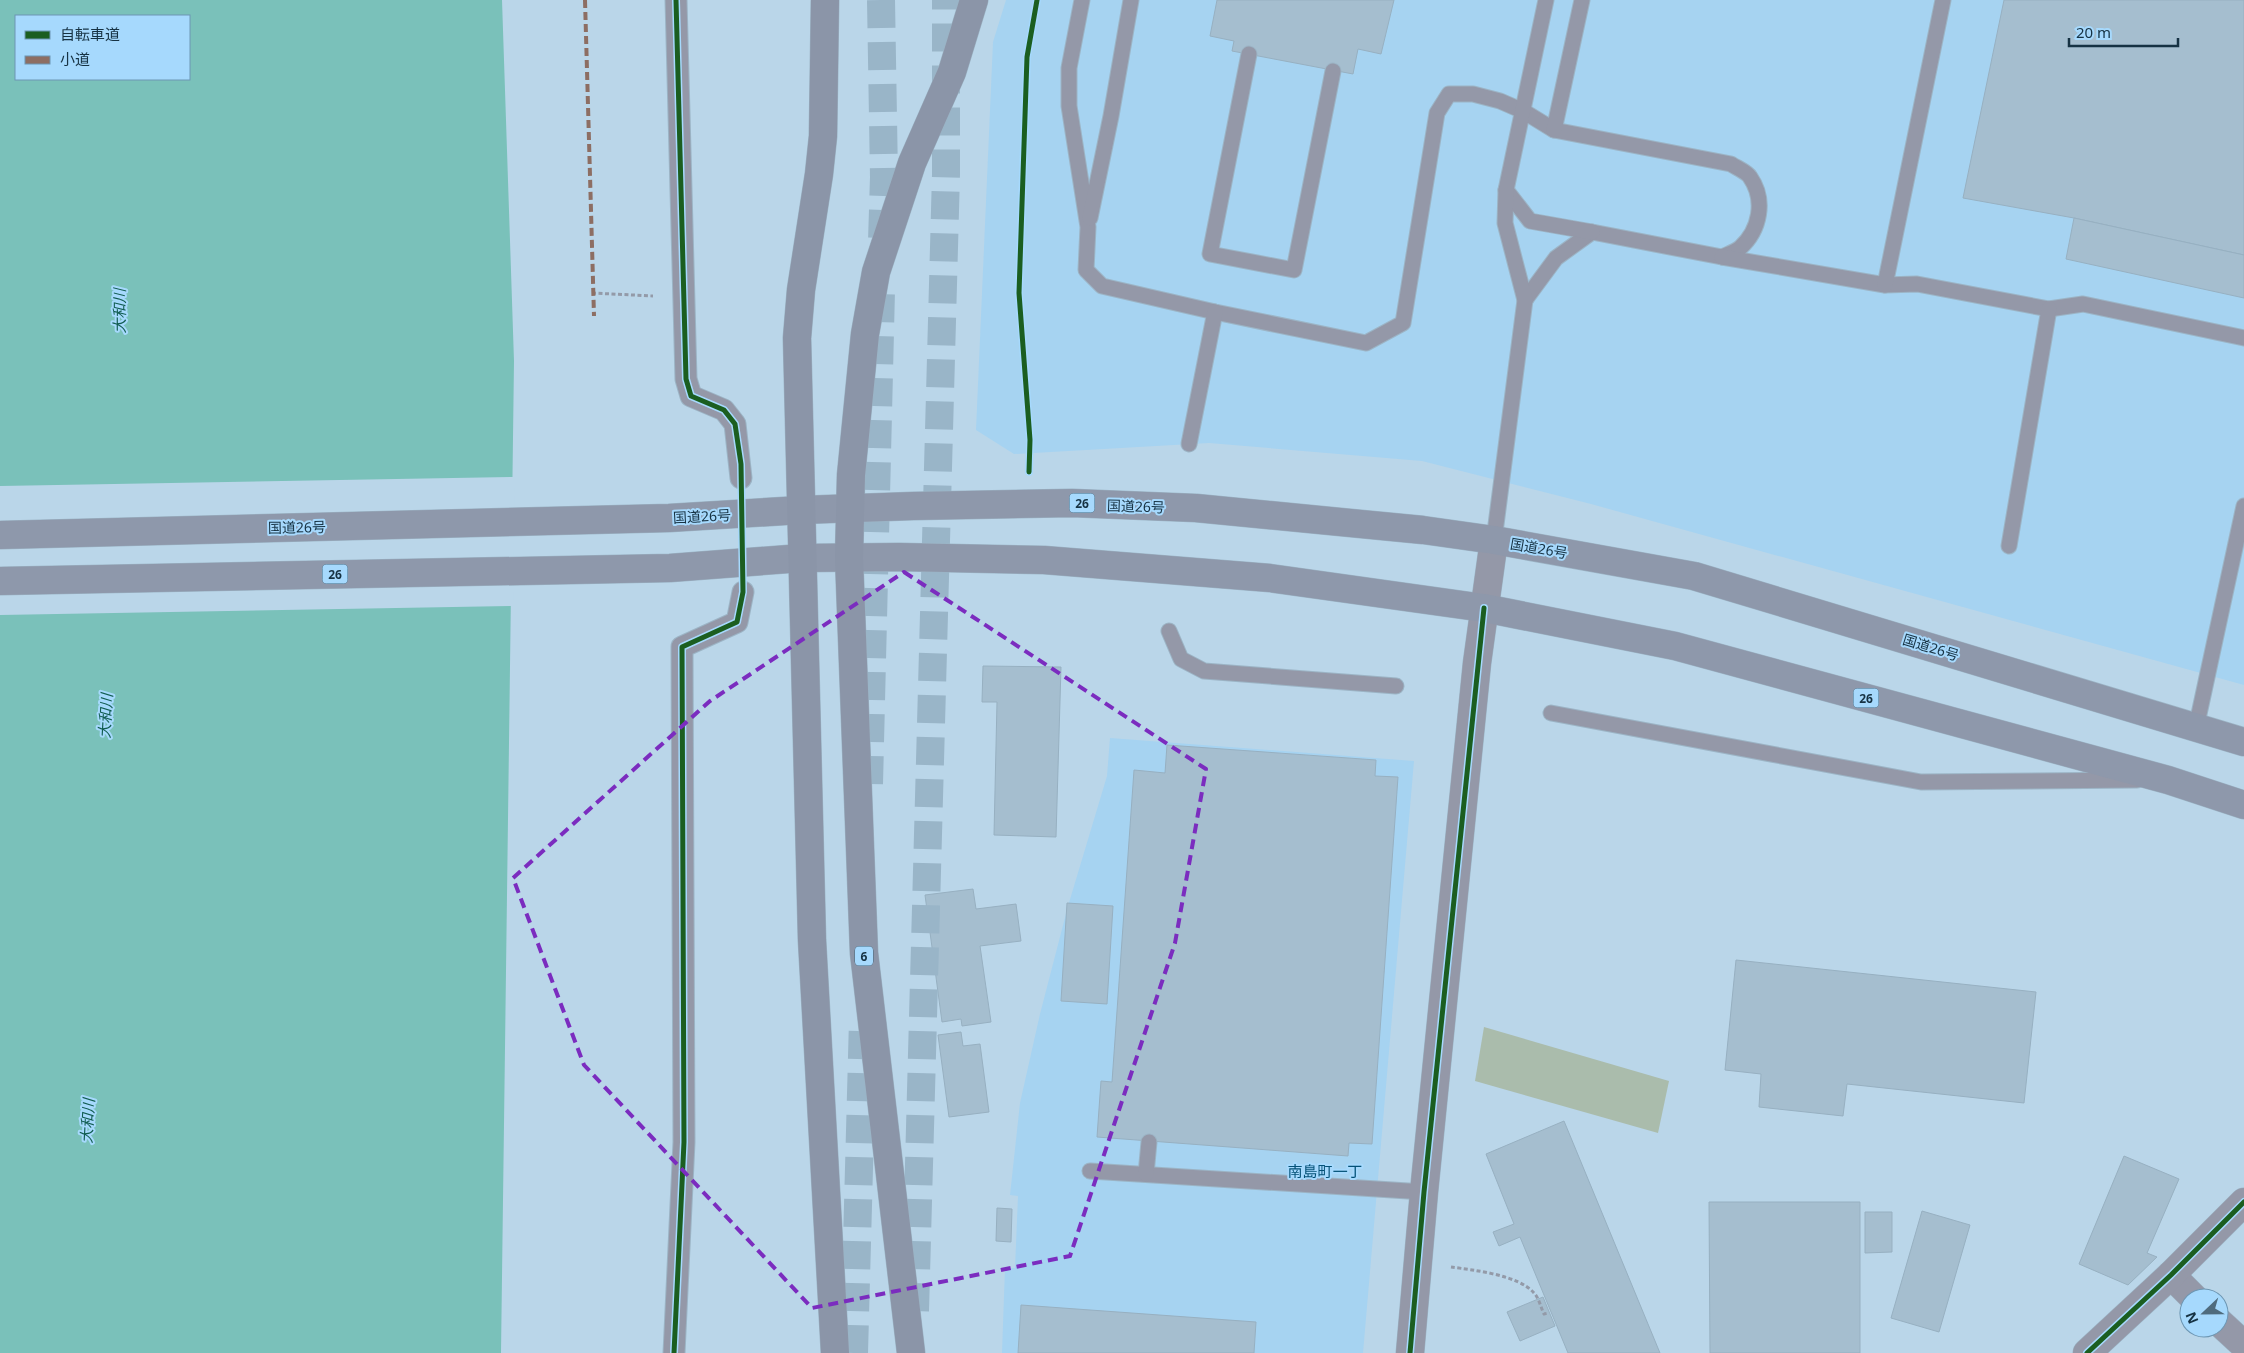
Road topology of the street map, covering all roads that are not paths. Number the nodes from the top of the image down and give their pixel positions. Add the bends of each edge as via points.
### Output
1 (676, 0) edge
2 (825, 0) edge
3 (974, 0) edge
4 (1082, 0) edge
5 (1131, 0) edge
6 (1546, 0) edge
7 (1582, 0) edge
8 (1943, 0) edge
9 (1249, 54) dead end
10 (1333, 71) dead end
11 (1523, 111) junction
12 (1554, 130) junction
13 (1506, 190) junction
14 (1088, 227) junction
15 (1592, 232) junction
16 (1722, 256) junction
17 (1885, 285) junction
18 (1525, 300) junction
19 (2049, 309) junction
20 (1215, 312) junction
21 (2244, 338) edge
22 (1189, 444) dead end
23 (741, 478) dead end
24 (2244, 506) edge
25 (849, 508) junction
26 (801, 510) junction
27 (0, 535) edge
28 (1494, 540) junction
29 (2009, 546) dead end
30 (802, 558) junction
31 (848, 558) junction
32 (0, 581) edge
33 (743, 592) dead end
34 (1484, 608) junction
35 (1169, 631) dead end
36 (1396, 686) dead end
37 (1551, 713) dead end
38 (2196, 728) junction
39 (2244, 742) edge
40 (2168, 780) junction
41 (2244, 805) edge
42 (1149, 1142) dead end
43 (1090, 1171) dead end
44 (1146, 1174) junction
45 (1424, 1192) junction
46 (2244, 1202) edge
47 (2171, 1275) junction
48 (2184, 1288) edge
49 (2229, 1331) edge
50 (2244, 1345) edge
51 (674, 1353) edge
52 (835, 1353) edge
53 (911, 1353) edge
54 (1410, 1353) edge
55 (2087, 1353) edge

1 - 23 street via 686,379 691,396 724,410 735,424
2 - 26 highway via 823,136 800,290 797,338
3 - 25 highway via 952,72 912,163 876,272 865,334
4 - 14 lane via 1070,68 1069,106
5 - 14 lane
6 - 11 lane
7 - 12 lane
8 - 17 lane
9 - 10 lane via 1210,254 1294,270
11 - 12 lane
11 - 13 lane
11 - 20 lane via 1473,94 1449,94 1437,113 1403,323 1366,343
12 - 16 lane via 1731,164 1750,176 1759,195 1760,216 1739,249
13 - 15 lane via 1530,221
13 - 18 lane via 1505,223
14 - 20 lane via 1086,270 1102,286
15 - 16 lane
15 - 18 lane via 1556,258
16 - 17 lane
17 - 19 lane via 1917,284
18 - 28 lane
19 - 21 lane via 2083,304
19 - 29 lane
20 - 22 lane
24 - 38 lane
25 - 26 highway, 国道26号 / 26
25 - 28 highway, 国道26号 / 26 via 1072,503 1196,508
25 - 31 highway
26 - 27 highway, 国道26号 / 26 via 669,518
26 - 30 highway
28 - 34 street
28 - 38 highway, 国道26号 / 26 via 1694,576
30 - 31 highway, 26
30 - 32 highway, 26 via 670,568
30 - 52 highway via 812,940
31 - 34 highway, 26 via 1044,560 1270,578
31 - 53 highway, 6 via 864,953
33 - 51 street via 737,622 682,647 684,1142
34 - 40 highway, 26 via 1674,646
34 - 45 street
35 - 36 lane via 1182,660 1204,671
37 - 40 lane via 1921,782
38 - 39 highway, 国道26号 / 26
40 - 41 highway, 26
42 - 44 lane
43 - 44 lane
44 - 45 lane
45 - 54 street
46 - 47 street
47 - 48 street
47 - 55 street
49 - 50 street

